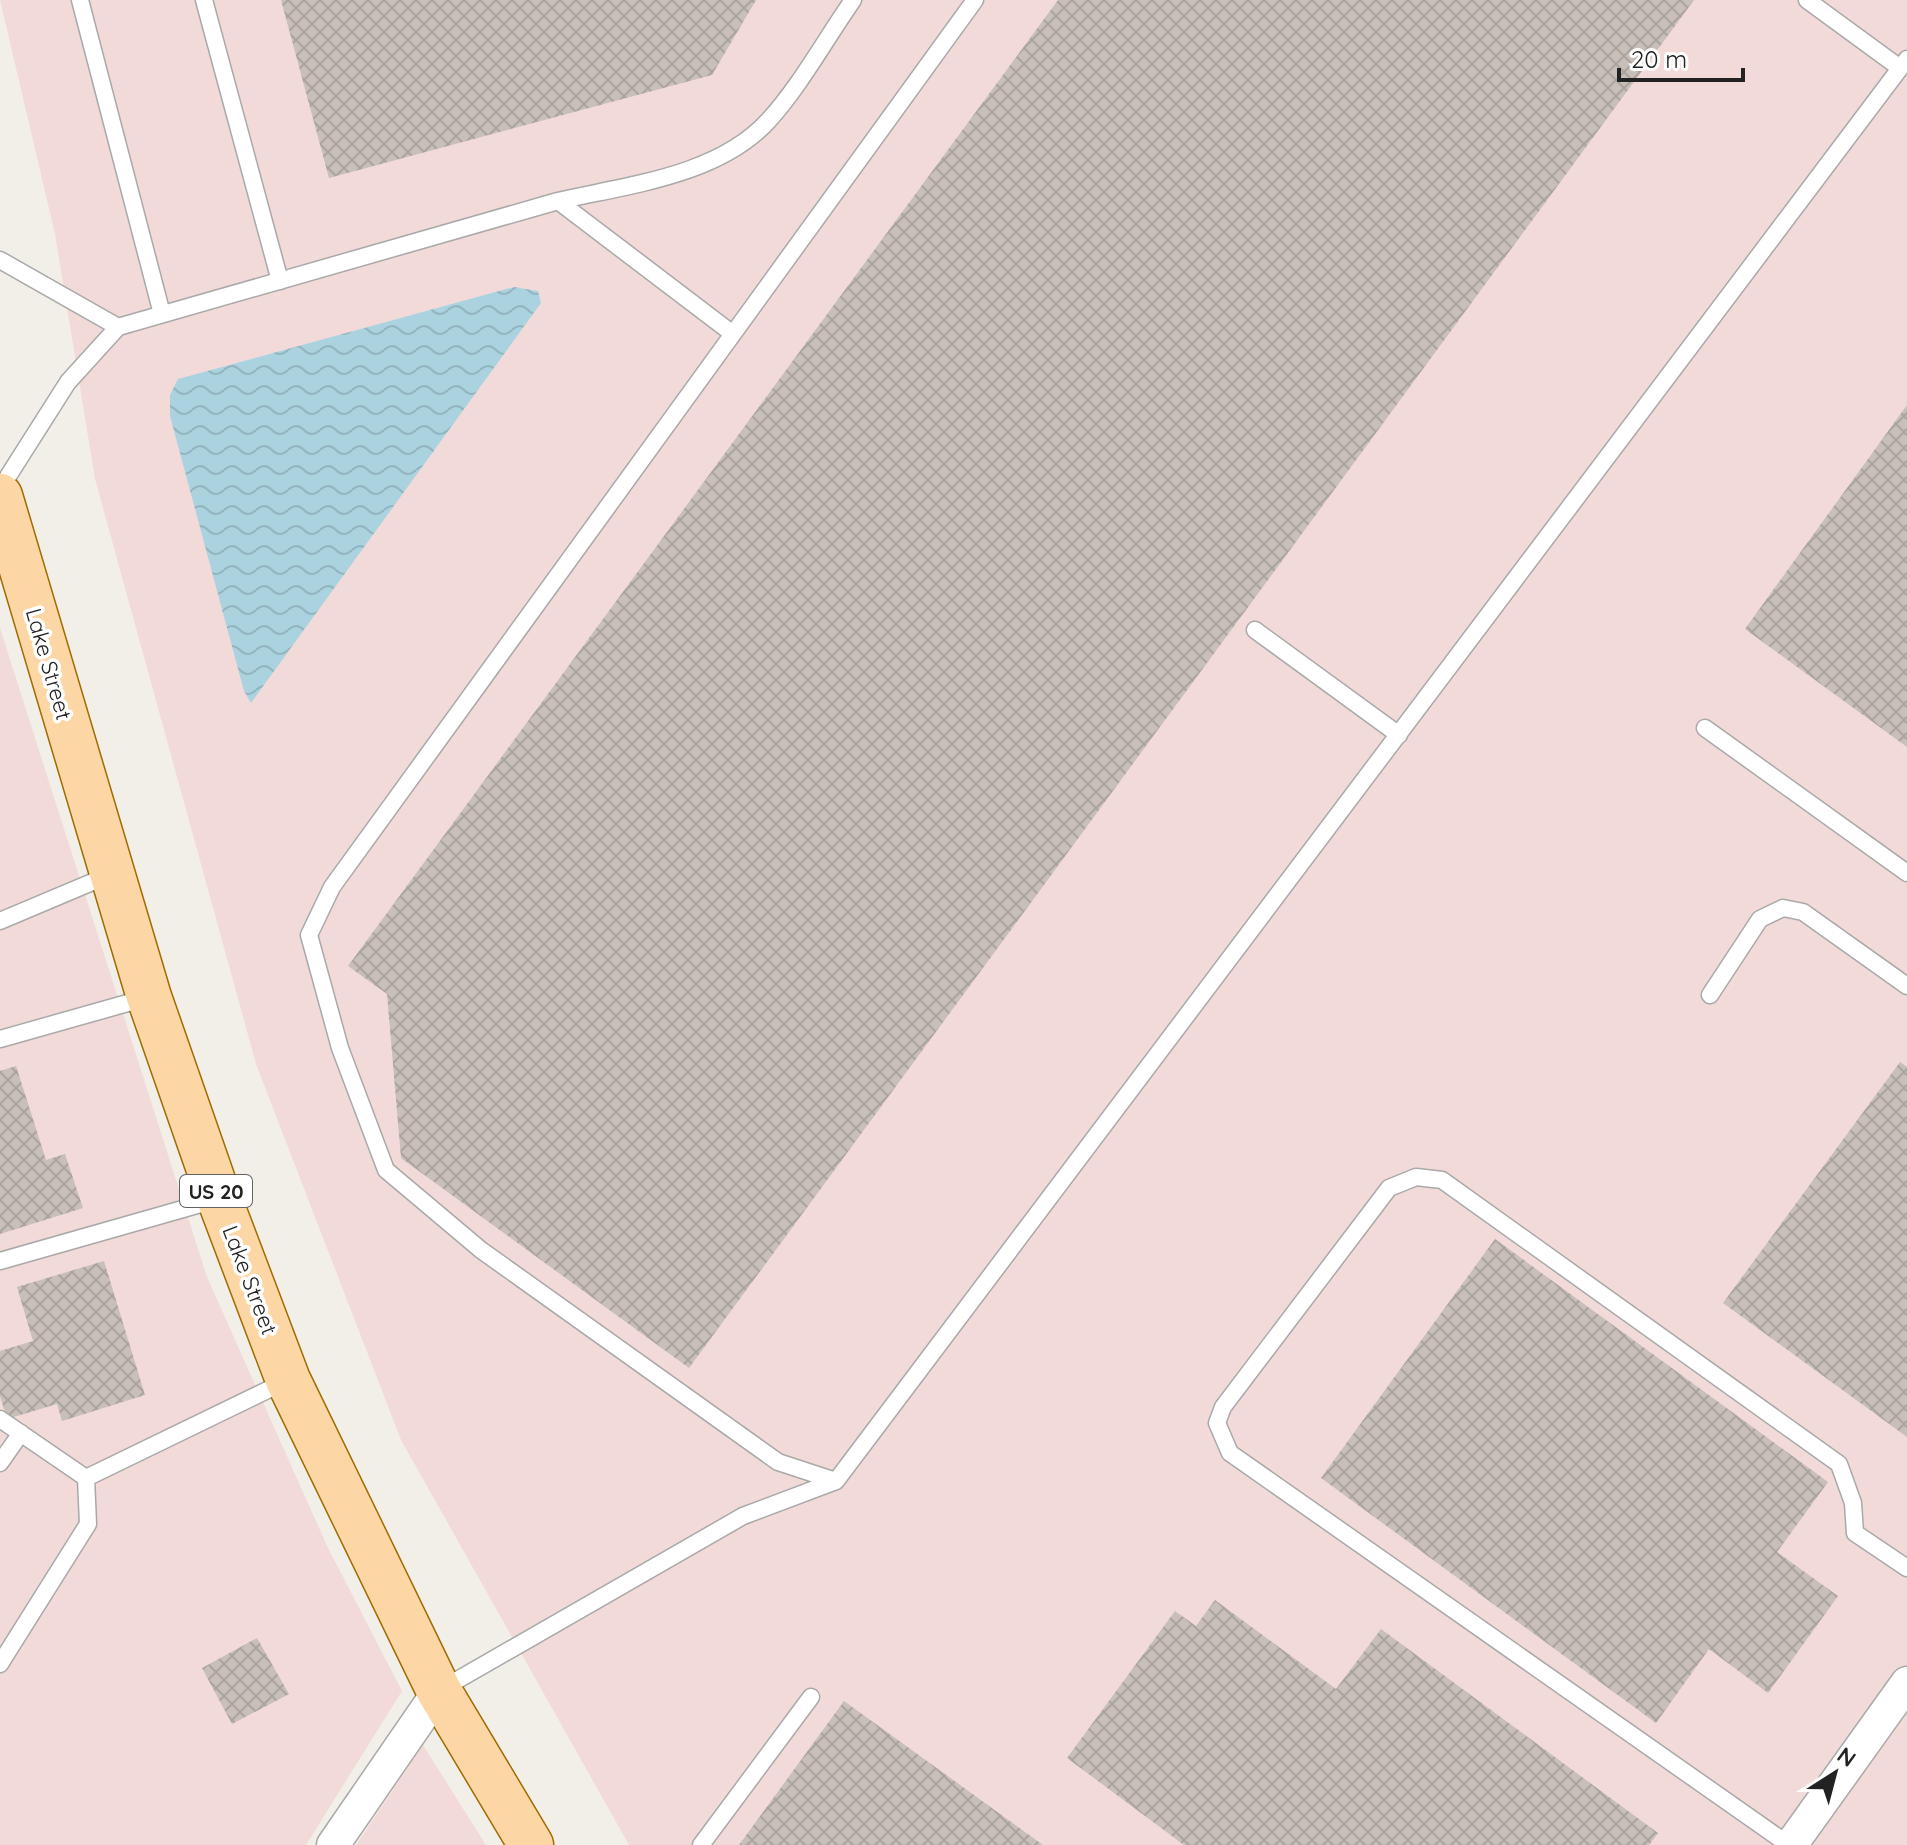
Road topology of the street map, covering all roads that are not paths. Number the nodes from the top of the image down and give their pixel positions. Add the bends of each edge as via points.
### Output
1 (80, 0) edge
2 (204, 0) edge
3 (853, 0) edge
4 (975, 0) edge
5 (1807, 0) edge
6 (1904, 63) edge
7 (558, 201) junction
8 (0, 260) edge
9 (280, 281) junction
10 (162, 314) junction
11 (118, 327) junction
12 (733, 334) junction
13 (0, 489) edge
14 (0, 496) edge
15 (1255, 630) dead end
16 (1705, 728) dead end
17 (1399, 735) junction
18 (1907, 873) edge
19 (110, 875) junction
20 (0, 921) edge
21 (1907, 986) edge
22 (1710, 995) dead end
23 (149, 997) junction
24 (0, 1039) edge
25 (219, 1198) junction
26 (0, 1261) edge
27 (288, 1380) junction
28 (0, 1419) edge
29 (21, 1433) junction
30 (0, 1463) edge
31 (86, 1478) junction
32 (836, 1481) junction
33 (1907, 1568) edge
34 (0, 1664) edge
35 (1907, 1683) edge
36 (439, 1691) junction
37 (811, 1697) dead end
38 (333, 1845) edge
39 (531, 1845) edge
40 (701, 1845) edge
41 (1790, 1845) edge

1 - 10 lane
2 - 9 lane
3 - 7 lane via 768,122 725,155 658,178
4 - 12 lane
5 - 6 lane
6 - 17 lane
7 - 9 lane
7 - 12 lane
8 - 11 lane
9 - 10 lane
10 - 11 lane
11 - 13 lane via 68,382
12 - 32 lane via 332,887 309,935 340,1048 386,1170 481,1250 778,1462
14 - 19 main road, Lake Street / US 20
15 - 17 lane
16 - 18 lane
17 - 32 lane
19 - 20 lane
19 - 23 main road, Lake Street / US 20
21 - 22 lane via 1803,912 1783,908 1760,919
23 - 24 lane
23 - 25 main road, Lake Street / US 20
25 - 26 lane
25 - 27 main road, Lake Street / US 20
27 - 31 lane
27 - 36 main road, Lake Street / US 20
28 - 29 lane
29 - 30 lane
29 - 31 lane
31 - 34 lane via 88,1524
32 - 36 lane via 743,1516
33 - 41 lane via 1855,1533 1853,1503 1839,1464 1442,1180 1416,1177 1389,1188 1223,1407 1217,1423 1230,1453
35 - 41 street
36 - 38 street
36 - 39 main road, Lake Street / US 20
37 - 40 lane

